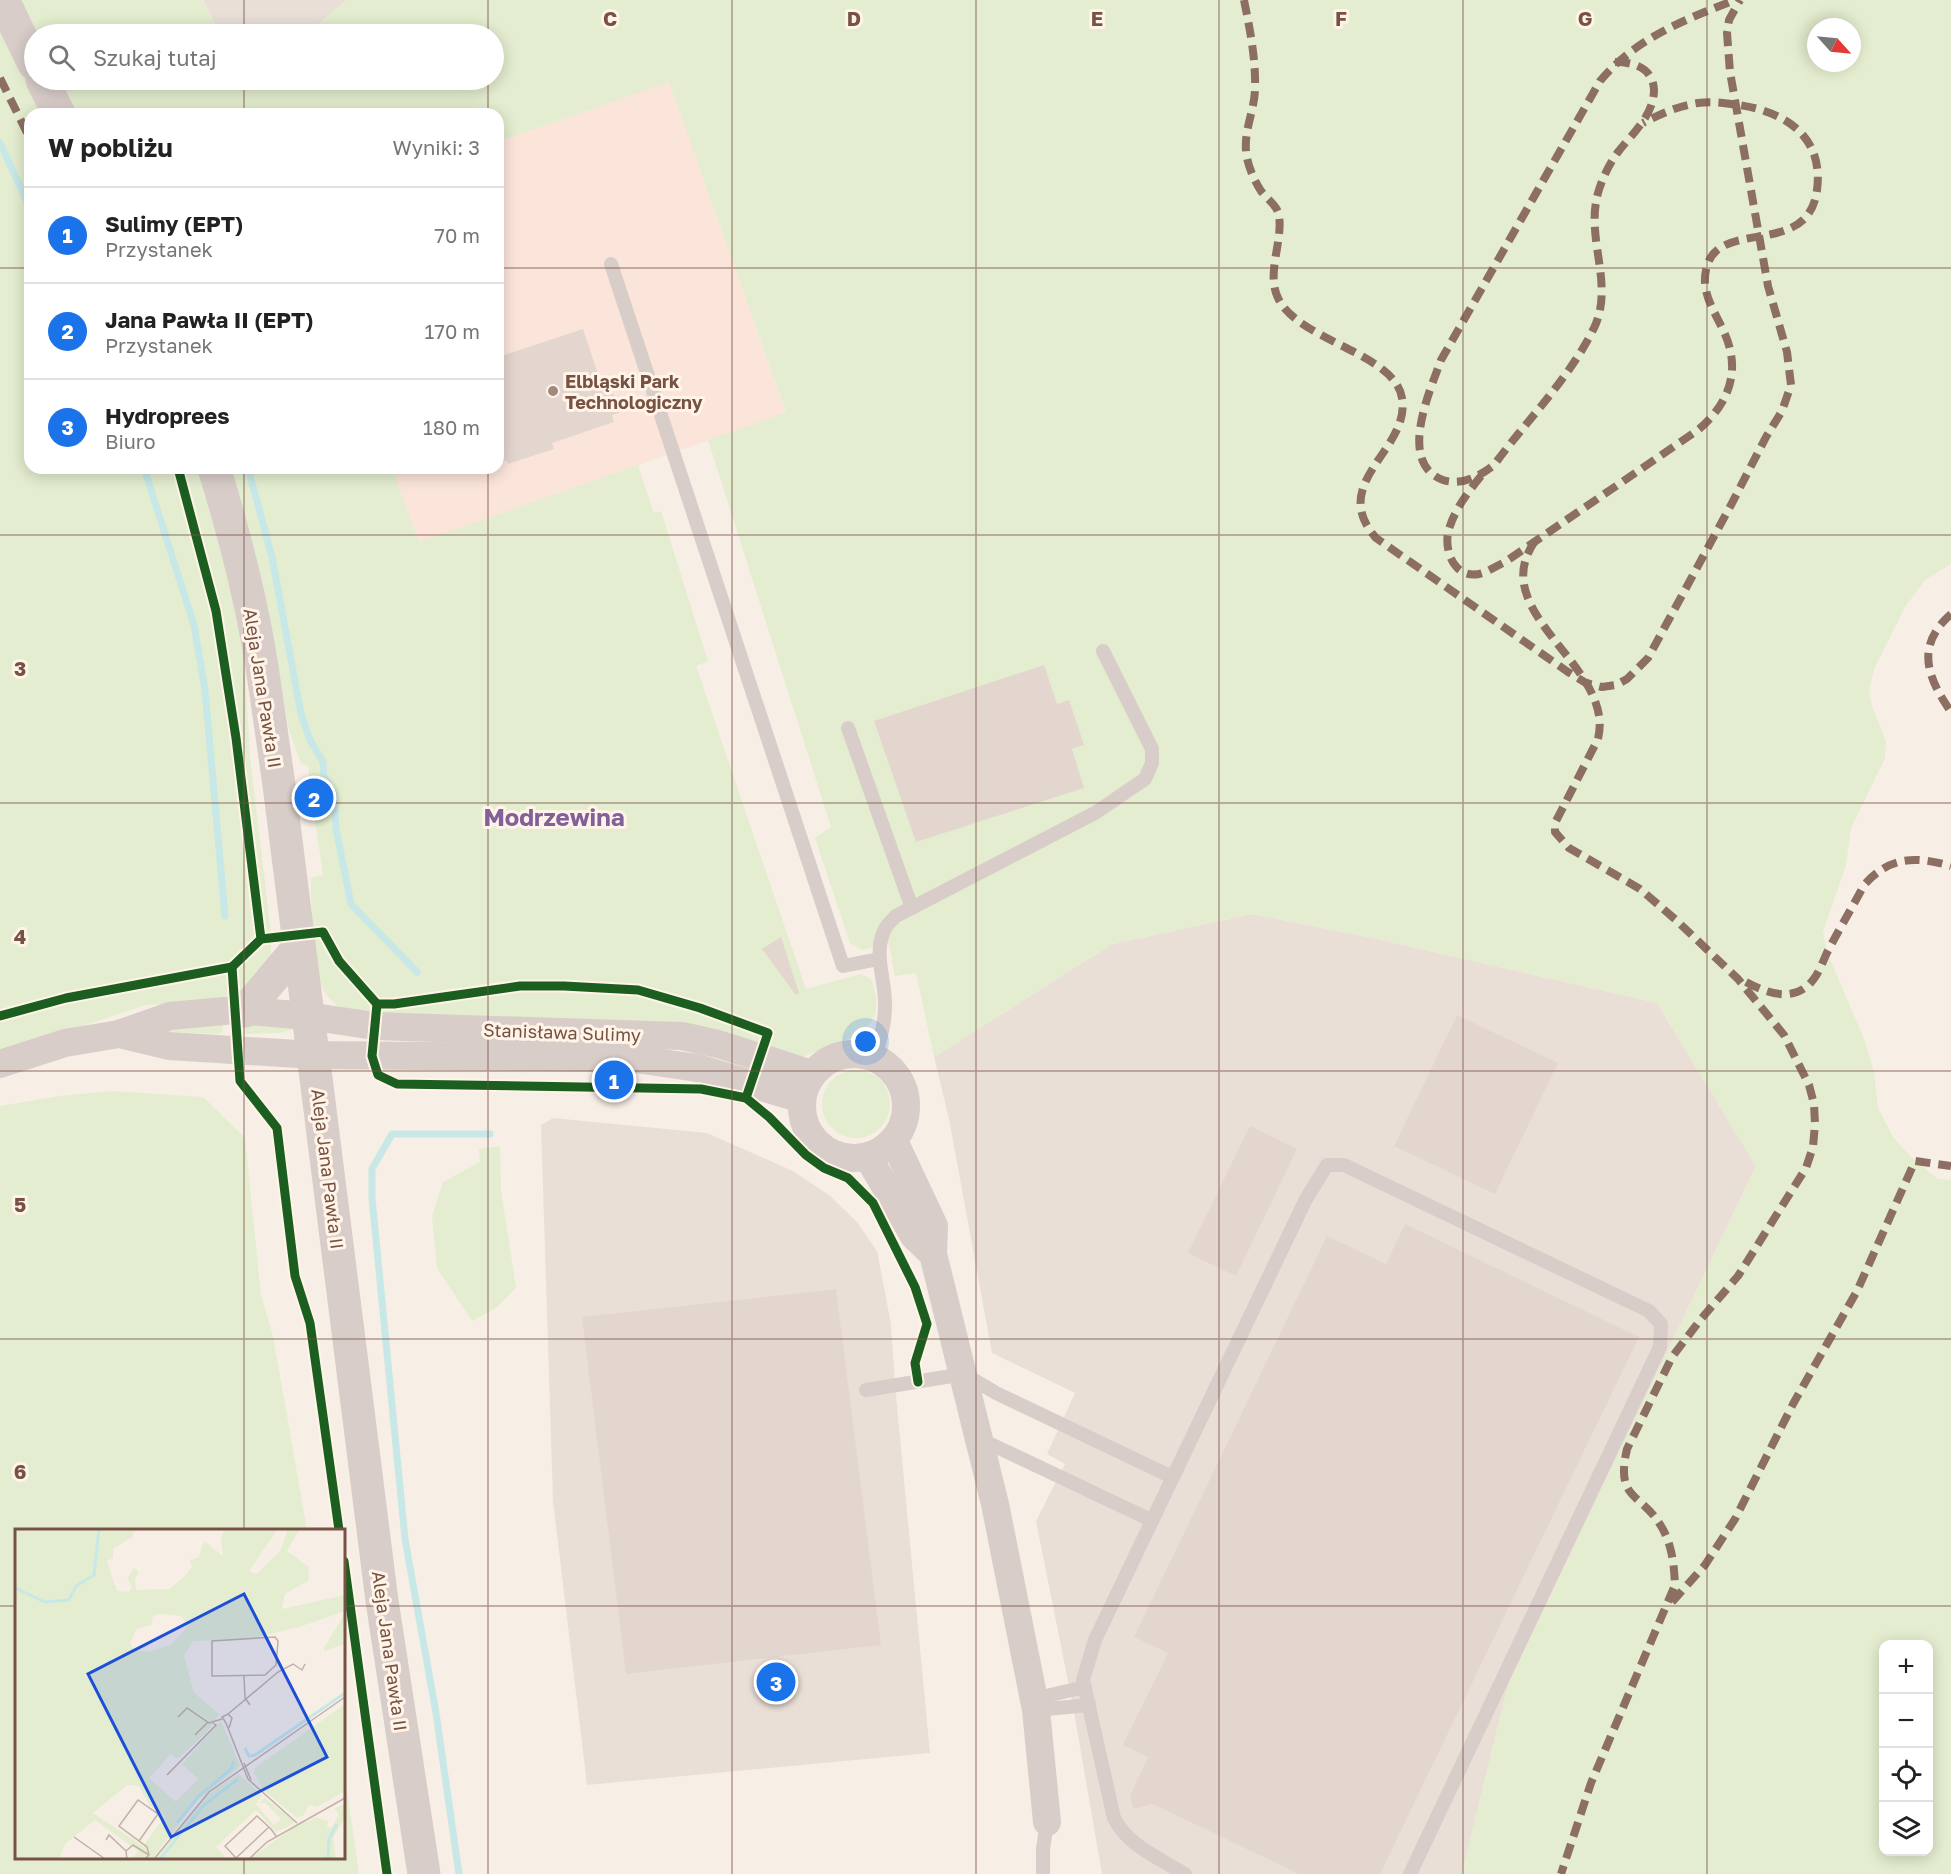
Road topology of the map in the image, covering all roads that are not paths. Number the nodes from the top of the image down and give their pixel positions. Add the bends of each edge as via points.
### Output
1 (3, 0) edge
2 (24, 43) edge
3 (47, 90) edge
4 (56, 108) edge
5 (611, 264) dead end
6 (216, 474) edge
7 (1103, 651) dead end
8 (848, 728) dead end
9 (912, 908) junction
10 (299, 947) junction
11 (879, 958) junction
12 (245, 1011) junction
13 (308, 1016) junction
14 (119, 1034) junction
15 (313, 1055) junction
16 (875, 1057) junction
17 (0, 1064) edge
18 (807, 1087) junction
19 (894, 1141) junction
20 (868, 1157) junction
21 (933, 1254) junction
22 (964, 1374) junction
23 (866, 1390) dead end
24 (977, 1437) junction
25 (1172, 1477) junction
26 (1151, 1520) junction
27 (1085, 1687) junction
28 (1035, 1704) junction
29 (1089, 1705) junction
30 (1047, 1822) joint
31 (424, 1874) edge
32 (1043, 1874) edge
33 (1185, 1874) edge
34 (1410, 1874) edge

1 - 2 street
3 - 4 street
5 - 11 lane via 843,966
6 - 10 street, Aleja Jana Pawła II via 258,644
7 - 9 lane via 1152,749 1152,763 1145,779 1095,813
8 - 9 lane
9 - 11 lane via 896,916 884,929
10 - 12 street
10 - 13 street, Aleja Jana Pawła II
11 - 16 lane via 886,1005
12 - 13 street, Stanisława Sulimy
12 - 14 street, Stanisława Sulimy via 170,1016
13 - 15 street, Aleja Jana Pawła II
13 - 18 street, Stanisława Sulimy via 374,1026 682,1036 718,1044
14 - 15 street, Stanisława Sulimy via 169,1046
14 - 17 street via 65,1043
15 - 18 street, Stanisława Sulimy via 629,1058
15 - 31 street, Aleja Jana Pawła II via 382,1601
16 - 18 street via 857,1053 824,1062
16 - 19 street via 891,1068 905,1094 904,1123
18 - 20 street via 802,1116 819,1146 851,1159
19 - 20 street
19 - 21 street via 934,1226
20 - 21 street via 914,1236
21 - 22 street
22 - 23 lane
22 - 24 street
22 - 25 lane
24 - 26 lane
24 - 28 street via 995,1504
25 - 26 lane
25 - 34 lane via 1306,1199 1327,1165 1344,1165 1649,1311 1661,1324 1660,1347
26 - 27 lane via 1095,1640 1083,1680
27 - 28 lane
27 - 29 lane
28 - 29 lane
28 - 30 street
29 - 33 lane via 1114,1818 1121,1832
30 - 32 lane

